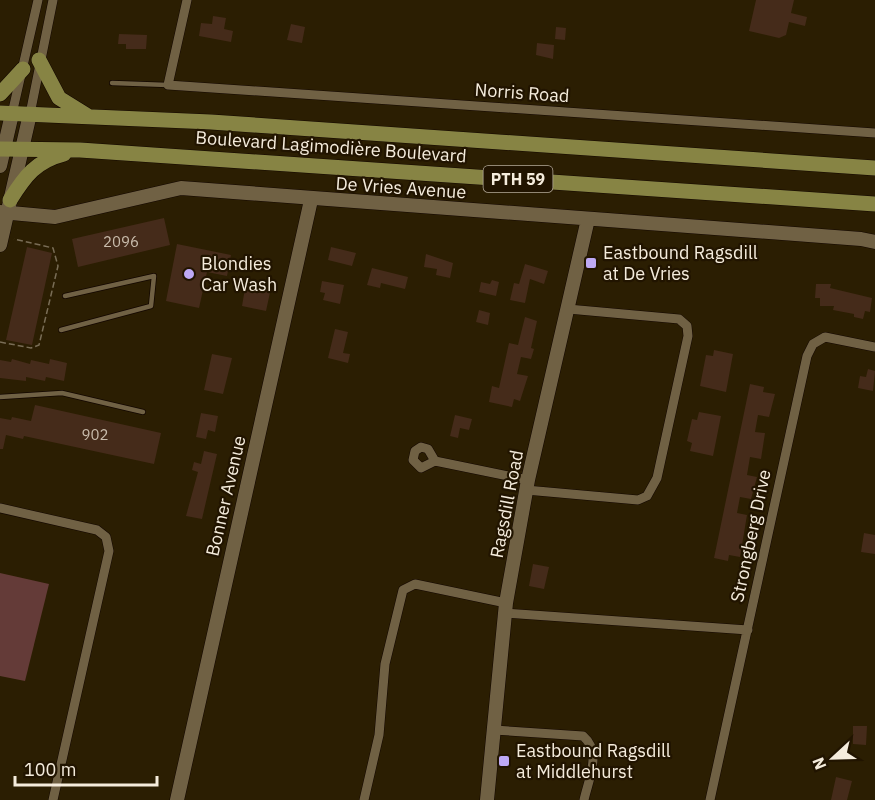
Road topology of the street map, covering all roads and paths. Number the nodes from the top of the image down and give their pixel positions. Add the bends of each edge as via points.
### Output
1 (38, 0) edge
2 (53, 0) edge
3 (187, 0) edge
4 (39, 60) junction
5 (23, 69) junction
6 (112, 83) dead end
7 (168, 85) junction
8 (0, 94) edge
9 (6, 113) edge
10 (30, 114) junction
11 (94, 119) junction
12 (875, 133) edge
13 (23, 148) junction
14 (2, 149) edge
15 (80, 150) junction
16 (0, 166) edge
17 (875, 168) edge
18 (311, 200) junction
19 (875, 204) edge
20 (6, 209) edge
21 (588, 219) junction
22 (14, 238) dead end
23 (875, 242) edge
24 (0, 244) edge
25 (65, 296) dead end
26 (568, 309) junction
27 (61, 330) dead end
28 (0, 342) edge
29 (875, 347) edge
30 (0, 397) edge
31 (143, 412) dead end
32 (435, 461) dead end
33 (527, 485) junction
34 (0, 508) edge
35 (506, 608) junction
36 (748, 630) junction
37 (494, 730) junction
38 (53, 800) edge
39 (177, 800) edge
40 (364, 800) edge
41 (488, 800) edge
42 (584, 800) edge
43 (710, 800) edge

1 - 5 street
2 - 4 street
3 - 7 street
4 - 10 street
4 - 11 main road via 59,98
5 - 8 main road
5 - 9 street
6 - 7 lane
7 - 12 street, Norris Road
9 - 10 main road, Boulevard Lagimodière Boulevard / PTH 59
9 - 14 street
10 - 11 main road, Boulevard Lagimodière Boulevard / PTH 59
10 - 13 street
11 - 17 main road, Boulevard Lagimodière Boulevard / PTH 59 via 233,123
13 - 14 main road, Boulevard Lagimodière Boulevard / PTH 59
13 - 15 main road, Boulevard Lagimodière Boulevard / PTH 59
13 - 20 street
14 - 16 street
15 - 19 main road, Boulevard Lagimodière Boulevard / PTH 59
15 - 20 main road via 38,163
18 - 20 street, De Vries Avenue via 181,188 61,217 39,218
18 - 21 street, De Vries Avenue
18 - 39 street, Bonner Avenue
20 - 24 street
21 - 23 street, De Vries Avenue
21 - 26 street, Ragsdill Road
22 - 28 path via 53,248 58,266 39,345 31,348
25 - 27 lane via 154,276 151,306
26 - 33 street, Ragsdill Road
26 - 33 street via 679,319 687,326 657,478 647,496 638,500
29 - 36 street, Strongberg Drive via 825,338 813,344 807,356
30 - 31 lane via 62,393
32 - 33 street
33 - 35 street, Ragsdill Road
34 - 38 street via 97,530 106,537 109,551
35 - 36 street
35 - 37 street, Ragsdill Road
35 - 40 street via 415,584 403,590 385,664 379,735
36 - 43 street, Strongberg Drive
37 - 41 street, Ragsdill Road
37 - 42 street via 583,736 592,744 594,755

